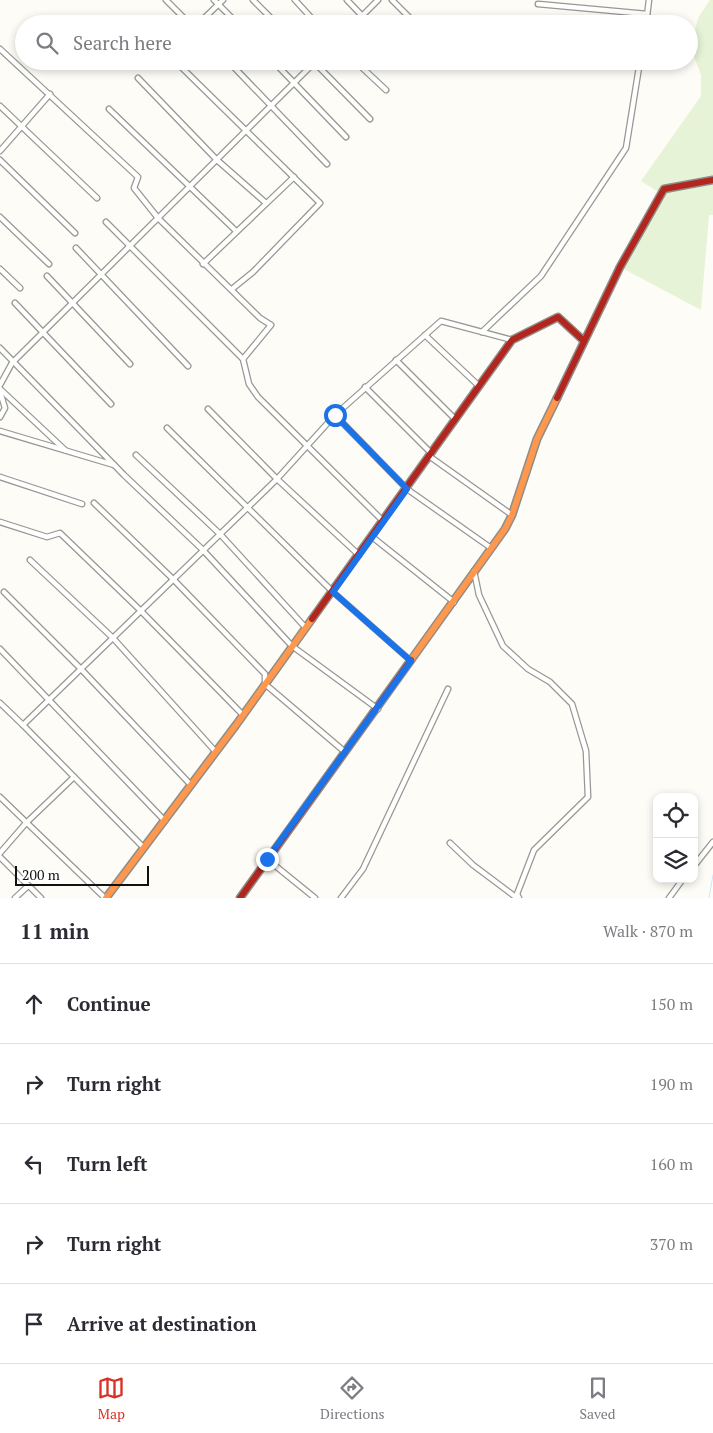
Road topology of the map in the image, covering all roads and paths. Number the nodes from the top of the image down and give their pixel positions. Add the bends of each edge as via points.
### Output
1 (166, 0) edge
2 (253, 0) edge
3 (294, 0) edge
4 (347, 0) edge
5 (378, 0) edge
6 (392, 0) edge
7 (649, 0) edge
8 (219, 1) edge
9 (538, 4) dead end
10 (647, 14) joint
11 (181, 15) edge
12 (206, 15) edge
13 (231, 15) edge
14 (267, 15) edge
15 (308, 15) edge
16 (361, 15) edge
17 (363, 15) edge
18 (407, 15) edge
19 (0, 49) edge
20 (15, 62) edge
21 (23, 70) edge
22 (184, 70) edge
23 (237, 70) edge
24 (282, 70) edge
25 (306, 70) edge
26 (322, 70) edge
27 (365, 70) edge
28 (639, 70) edge
29 (138, 78) dead end
30 (294, 83) junction
31 (386, 90) dead end
32 (50, 94) junction
33 (272, 105) junction
34 (0, 106) edge
35 (108, 109) dead end
36 (370, 119) dead end
37 (22, 127) junction
38 (245, 132) junction
39 (346, 137) dead end
40 (0, 151) edge
41 (0, 160) edge
42 (217, 160) junction
43 (327, 164) dead end
44 (294, 177) junction
45 (713, 180) edge
46 (190, 187) junction
47 (97, 198) dead end
48 (266, 203) junction
49 (0, 217) edge
50 (158, 218) junction
51 (106, 222) dead end
52 (236, 232) junction
53 (75, 233) dead end
54 (130, 245) junction
55 (76, 248) dead end
56 (49, 264) dead end
57 (203, 264) junction
58 (0, 269) edge
59 (100, 274) junction
60 (47, 276) dead end
61 (20, 288) dead end
62 (232, 289) junction
63 (15, 303) dead end
64 (72, 303) junction
65 (482, 332) junction
66 (44, 334) junction
67 (425, 335) junction
68 (512, 340) junction
69 (584, 341) junction
70 (0, 348) edge
71 (242, 360) junction
72 (396, 360) junction
73 (12, 363) junction
74 (130, 364) dead end
75 (188, 366) dead end
76 (0, 385) edge
77 (479, 386) junction
78 (365, 387) junction
79 (0, 390) edge
80 (111, 404) dead end
81 (208, 409) dead end
82 (335, 415) junction
83 (0, 417) edge
84 (455, 419) junction
85 (167, 428) dead end
86 (0, 431) edge
87 (307, 445) junction
88 (66, 451) junction
89 (136, 455) dead end
90 (430, 455) junction
91 (115, 465) junction
92 (0, 477) edge
93 (277, 479) junction
94 (407, 489) junction
95 (94, 503) dead end
96 (82, 504) dead end
97 (247, 508) junction
98 (512, 515) junction
99 (383, 521) junction
100 (0, 522) edge
101 (220, 534) junction
102 (371, 536) junction
103 (491, 548) junction
104 (202, 550) junction
105 (359, 555) junction
106 (30, 560) dead end
107 (474, 571) junction
108 (173, 580) junction
109 (4, 592) dead end
110 (333, 592) junction
111 (454, 602) junction
112 (140, 610) junction
113 (305, 627) junction
114 (114, 638) junction
115 (292, 646) junction
116 (0, 649) edge
117 (411, 661) junction
118 (81, 669) junction
119 (265, 684) junction
120 (448, 689) dead end
121 (48, 699) junction
122 (0, 703) edge
123 (378, 709) junction
124 (243, 716) junction
125 (23, 725) junction
126 (215, 752) junction
127 (345, 752) junction
128 (74, 777) junction
129 (191, 785) junction
130 (0, 797) edge
131 (166, 821) junction
132 (26, 823) junction
133 (713, 842) edge
134 (450, 843) dead end
135 (144, 848) junction
136 (0, 855) edge
137 (267, 859) junction
138 (698, 861) edge
139 (681, 883) edge
140 (28, 886) junction
141 (15, 898) edge
142 (41, 898) edge
143 (105, 898) edge
144 (240, 898) edge
145 (315, 898) edge
146 (341, 898) edge
147 (518, 898) edge
148 (669, 898) edge

1 - 11 street
2 - 14 street
3 - 15 street
4 - 16 street
5 - 17 street
6 - 18 street
7 - 10 street
8 - 12 street
8 - 13 street
9 - 10 street
19 - 20 street
21 - 32 street
22 - 38 street
23 - 33 street
24 - 30 street
25 - 30 street
26 - 36 street
27 - 31 street
28 - 65 street via 626,148 541,276
29 - 42 street
30 - 33 street
30 - 39 street
32 - 37 street
32 - 50 street via 138,178 134,188
33 - 38 street
33 - 43 street
34 - 37 street
35 - 46 street
37 - 40 street
37 - 47 street
38 - 42 street
38 - 44 street
41 - 53 street
42 - 46 street
42 - 48 street
44 - 48 street
44 - 62 street via 320,203 253,272
45 - 69 street via 664,189
46 - 50 street
46 - 52 street
48 - 52 street
49 - 56 street
50 - 54 street
50 - 57 street
51 - 54 street
52 - 57 street
54 - 59 street
54 - 71 street
55 - 59 street
57 - 62 street
58 - 61 street
59 - 64 street
59 - 75 street
60 - 64 street
62 - 71 street via 271,325
63 - 66 street
64 - 66 street
64 - 74 street
65 - 67 street via 441,321
65 - 68 street
66 - 73 street
66 - 80 street
67 - 72 street
67 - 77 street
68 - 69 street via 558,317
68 - 77 street
69 - 98 street via 537,439
70 - 73 street
71 - 87 street via 253,391
72 - 78 street
72 - 84 street
73 - 76 street
73 - 91 street
77 - 84 street
78 - 82 street
78 - 90 street
79 - 83 street via 5,408
79 - 88 street
81 - 93 street
82 - 87 street
82 - 94 street
84 - 90 street
85 - 97 street
86 - 88 street
87 - 93 street
87 - 99 street
88 - 91 street
89 - 101 street
90 - 94 street
90 - 98 street
91 - 104 street
92 - 96 street
93 - 97 street
93 - 105 street
94 - 99 street
94 - 103 street
95 - 108 street
97 - 101 street
97 - 110 street
98 - 103 street
99 - 102 street
100 - 112 street via 47,537 60,533
101 - 104 street
101 - 113 street
102 - 105 street
102 - 111 street
103 - 107 street
104 - 108 street
104 - 115 street
105 - 110 street
106 - 114 street
107 - 111 street
107 - 147 street via 479,595 503,646 528,669 550,682 572,704 586,752 588,797 534,850
108 - 112 street
108 - 119 street via 265,674
109 - 118 street
110 - 113 street
110 - 117 street
111 - 117 street
112 - 114 street
112 - 124 street
113 - 115 street
114 - 118 street
114 - 126 street
115 - 119 street
115 - 123 street
116 - 121 street
117 - 123 street
118 - 121 street
118 - 129 street
119 - 124 street
119 - 127 street
120 - 146 street via 363,869
121 - 125 street
121 - 131 street
122 - 125 street
123 - 127 street
124 - 126 street
125 - 128 street
126 - 129 street
127 - 137 street
128 - 132 street
128 - 135 street
129 - 131 street
130 - 132 street
131 - 135 street
132 - 136 street
132 - 143 street
133 - 138 street
134 - 147 street via 473,865
135 - 143 street
136 - 140 street
137 - 144 street
137 - 145 street
139 - 148 street
140 - 141 street
140 - 142 street

